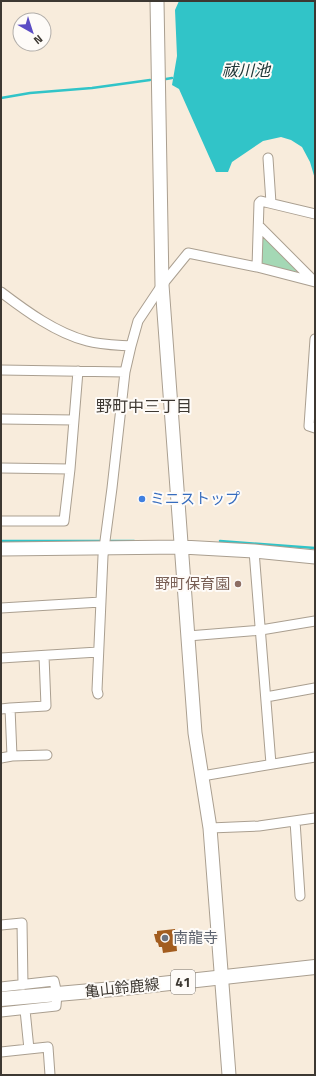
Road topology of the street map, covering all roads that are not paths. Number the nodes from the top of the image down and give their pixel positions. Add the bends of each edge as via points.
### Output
1 (157, 1) edge
2 (268, 158) dead end
3 (271, 203) junction
4 (315, 214) edge
5 (258, 226) junction
6 (257, 267) junction
7 (314, 282) edge
8 (162, 285) junction
9 (1, 292) edge
10 (315, 339) edge
11 (130, 346) junction
12 (314, 354) edge
13 (1, 370) edge
14 (78, 371) junction
15 (125, 372) junction
16 (1, 419) edge
17 (74, 420) junction
18 (315, 428) edge
19 (1, 468) edge
20 (70, 469) junction
21 (1, 521) edge
22 (105, 543) junction
23 (182, 547) junction
24 (1, 549) edge
25 (254, 551) junction
26 (315, 557) edge
27 (101, 602) junction
28 (1, 608) edge
29 (315, 621) edge
30 (261, 630) junction
31 (188, 636) junction
32 (98, 652) junction
33 (44, 656) junction
34 (1, 658) edge
35 (315, 688) edge
36 (98, 694) dead end
37 (266, 697) junction
38 (5, 708) edge
39 (12, 756) junction
40 (47, 756) dead end
41 (315, 757) edge
42 (1, 758) edge
43 (271, 764) junction
44 (202, 776) junction
45 (315, 818) edge
46 (295, 821) junction
47 (210, 828) junction
48 (300, 896) dead end
49 (1, 924) edge
50 (315, 967) edge
51 (221, 978) junction
52 (23, 985) junction
53 (1, 987) edge
54 (54, 994) junction
55 (1, 999) edge
56 (25, 1010) junction
57 (1, 1012) edge
58 (29, 1049) junction
59 (1, 1052) edge
60 (50, 1075) edge
61 (229, 1075) edge

1 - 8 street
2 - 3 street
3 - 4 street
3 - 5 street via 259,203
5 - 6 street
5 - 7 street
6 - 7 street
6 - 8 street via 188,253
8 - 11 street via 138,321
8 - 23 street
9 - 11 street via 19,306 71,335 87,341
10 - 12 street
11 - 15 street
12 - 18 street via 309,426
13 - 14 street
14 - 15 street
14 - 17 street
15 - 22 street
16 - 17 street
17 - 20 street
19 - 20 street
20 - 21 street via 64,521
22 - 23 street
22 - 24 street
22 - 27 street
23 - 25 street
23 - 31 street
25 - 26 street
25 - 30 street
27 - 28 street
27 - 32 street
29 - 30 street
30 - 31 street
30 - 37 street
31 - 44 street via 195,733
32 - 33 street
32 - 36 street
33 - 34 street
33 - 38 street via 46,706
35 - 37 street
37 - 43 street
38 - 39 street
39 - 40 street
39 - 42 street
41 - 43 street
43 - 44 street
44 - 47 street
45 - 46 street
46 - 47 street via 259,826
46 - 48 street
47 - 51 street
49 - 52 street via 22,923
50 - 51 main road, 亀山鈴鹿線 / 41
51 - 54 main road, 亀山鈴鹿線 / 41
51 - 61 street
52 - 53 street
52 - 54 street via 54,981
54 - 55 main road, 亀山鈴鹿線 / 41
54 - 56 street via 56,1006
56 - 57 street
56 - 58 street
58 - 59 street
58 - 60 street via 48,1047

